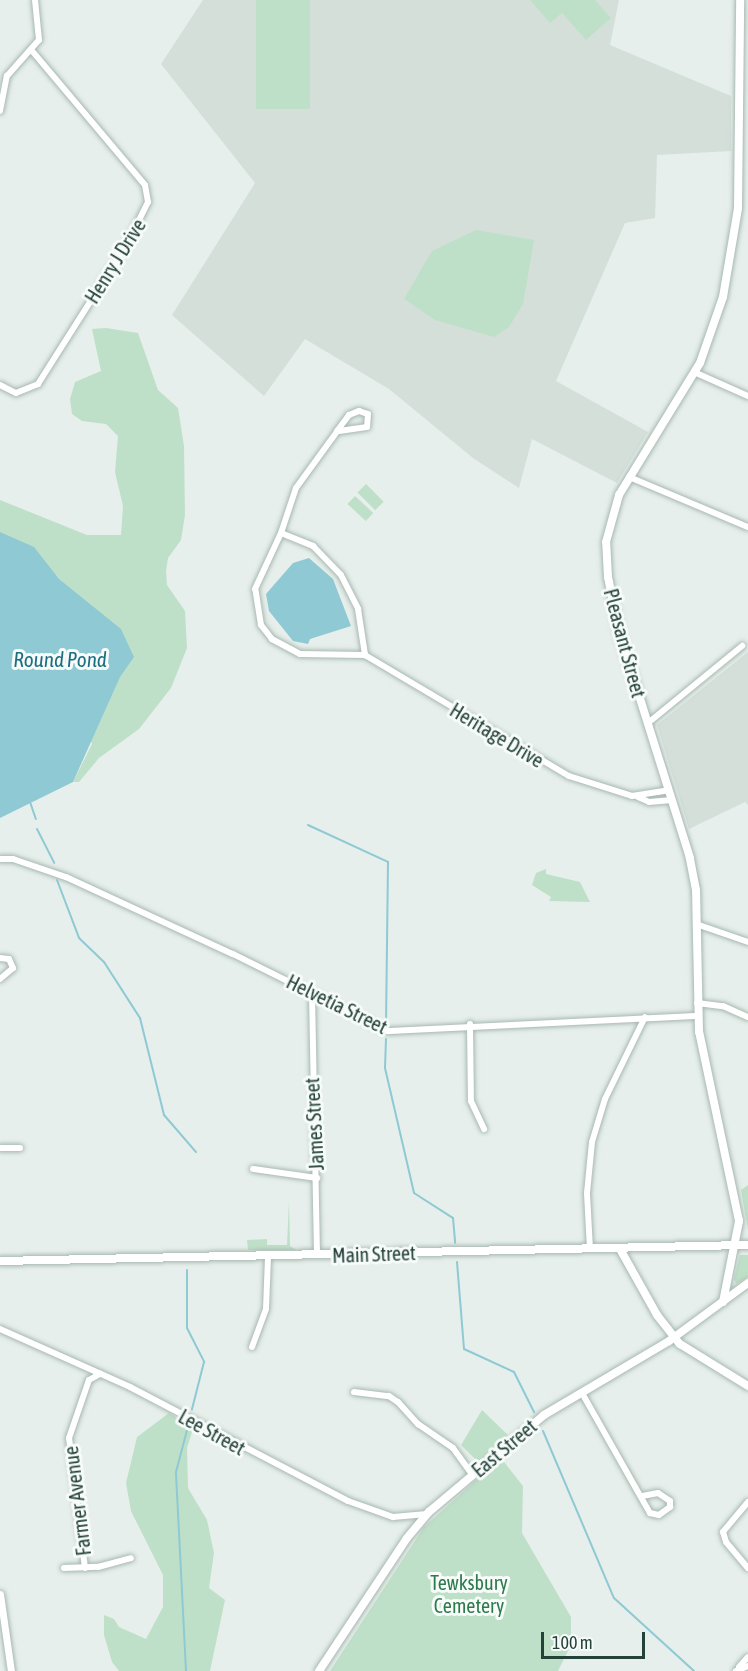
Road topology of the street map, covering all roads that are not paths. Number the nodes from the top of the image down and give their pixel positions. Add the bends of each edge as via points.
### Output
1 (35, 0) edge
2 (740, 0) edge
3 (32, 51) junction
4 (0, 111) edge
5 (694, 372) junction
6 (0, 385) edge
7 (748, 396) edge
8 (366, 412) joint
9 (336, 432) dead end
10 (629, 477) junction
11 (748, 527) edge
12 (281, 532) junction
13 (742, 646) dead end
14 (366, 655) junction
15 (648, 723) junction
16 (671, 795) junction
17 (0, 859) edge
18 (699, 925) junction
19 (748, 942) edge
20 (0, 958) edge
21 (0, 979) edge
22 (312, 993) junction
23 (697, 1003) junction
24 (697, 1016) junction
25 (645, 1017) junction
26 (748, 1017) edge
27 (470, 1024) junction
28 (484, 1129) dead end
29 (0, 1148) edge
30 (20, 1148) dead end
31 (253, 1169) dead end
32 (317, 1178) junction
33 (736, 1245) junction
34 (748, 1245) edge
35 (590, 1249) junction
36 (620, 1249) junction
37 (317, 1255) junction
38 (268, 1256) junction
39 (0, 1261) edge
40 (747, 1284) edge
41 (723, 1302) junction
42 (0, 1329) edge
43 (674, 1337) junction
44 (252, 1347) dead end
45 (100, 1374) junction
46 (748, 1386) edge
47 (354, 1392) dead end
48 (582, 1393) junction
49 (472, 1474) junction
50 (642, 1496) junction
51 (748, 1502) edge
52 (428, 1514) junction
53 (131, 1558) dead end
54 (64, 1568) dead end
55 (85, 1568) junction
56 (748, 1568) edge
57 (0, 1594) edge
58 (748, 1656) edge
59 (748, 1666) edge
60 (737, 1669) edge
61 (11, 1671) edge
62 (319, 1671) edge

1 - 3 street via 40,33
2 - 5 main road, Pleasant Street via 737,221 714,331
3 - 4 street via 7,76
3 - 6 street, Henry J Drive via 145,185 148,202 144,216 47,372 25,392 6,392
5 - 7 street
5 - 10 main road, Pleasant Street
8 - 8 street via 369,422 363,430 338,431 349,415
9 - 12 street via 296,488
10 - 11 street
10 - 15 main road, Pleasant Street via 609,524 607,570 618,625
12 - 14 street via 313,546 341,574 358,609
12 - 14 street via 255,589 261,626 272,639 300,654
13 - 15 street
14 - 16 street, Heritage Drive via 548,766 595,786 638,796
15 - 16 main road, Pleasant Street
16 - 18 main road, Pleasant Street via 690,858
17 - 22 street, Helvetia Street via 13,859 66,877
18 - 19 street
18 - 23 main road, Pleasant Street
20 - 21 street via 9,959 13,968
22 - 27 street, Helvetia Street via 388,1031 406,1033
22 - 32 street, James Street via 310,1032
23 - 24 main road, Pleasant Street
23 - 26 street via 723,1006
24 - 25 street, Helvetia Street
24 - 33 main road, Pleasant Street via 734,1192 739,1228
25 - 27 street, Helvetia Street
25 - 35 street via 596,1125 587,1192
27 - 28 street via 471,1101
29 - 30 street
31 - 32 street
32 - 37 street, James Street
33 - 34 main road, Main Street
33 - 36 main road, Main Street
33 - 41 main road, Pleasant Street
35 - 36 main road, Main Street
35 - 37 main road, Main Street
36 - 43 main road
37 - 38 main road, Main Street
38 - 39 main road, Main Street
38 - 44 street via 266,1309
40 - 41 main road, East Street
41 - 43 main road, East Street
42 - 45 street, Lee Street
43 - 46 main road via 698,1358
43 - 48 main road, East Street
45 - 52 street, Lee Street via 348,1501 393,1517
45 - 55 street, Farmer Avenue via 89,1380 69,1438
47 - 49 street via 389,1396 398,1402 418,1424 453,1448
48 - 49 main road, East Street via 539,1419
48 - 50 street
49 - 52 main road, East Street
50 - 50 street via 650,1513 658,1515 670,1508 670,1501 658,1493
51 - 56 street via 723,1532 726,1542
52 - 62 main road, East Street via 407,1538
53 - 55 street
54 - 55 street
57 - 61 street
58 - 60 street
59 - 60 street

